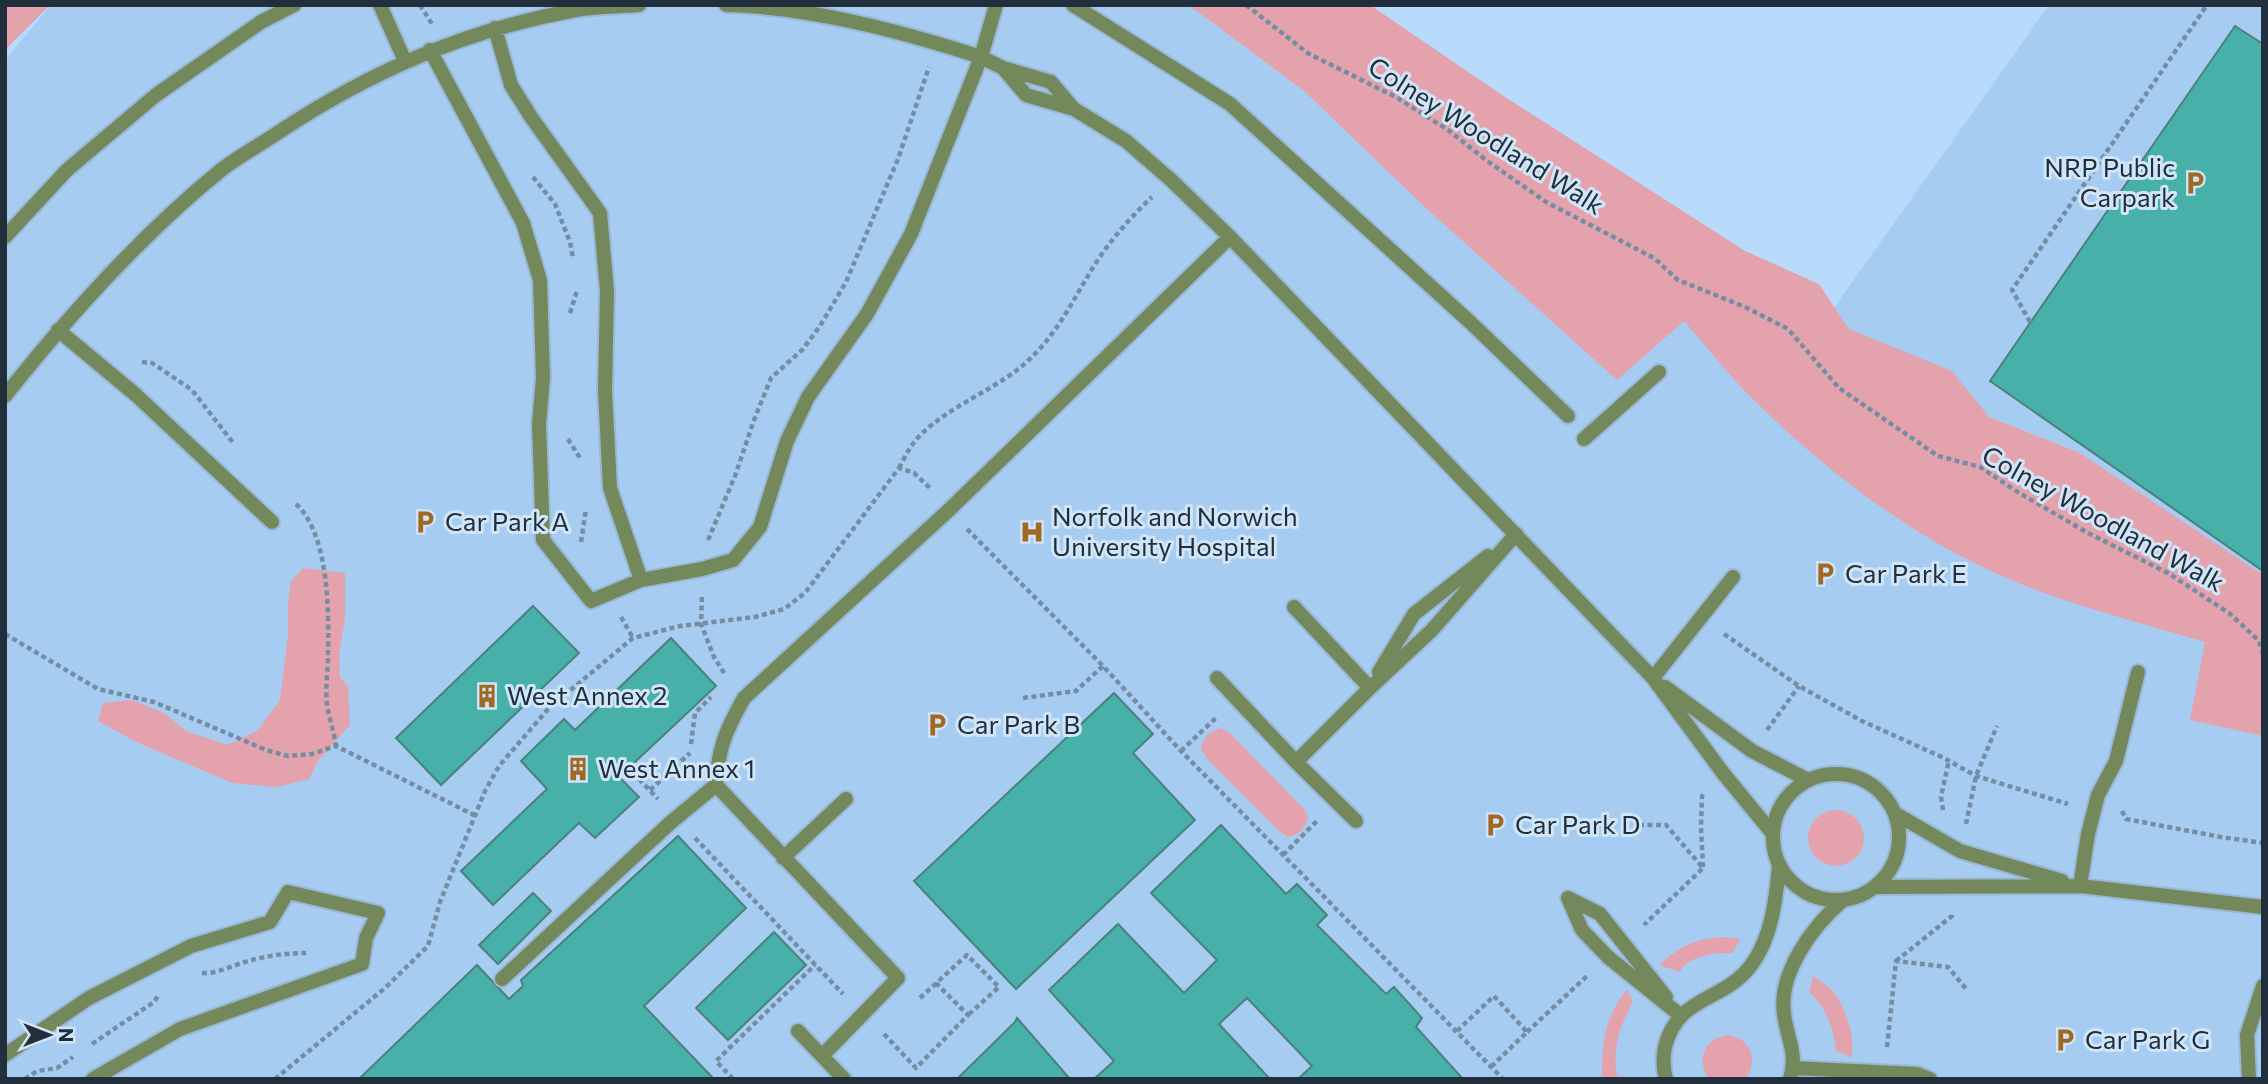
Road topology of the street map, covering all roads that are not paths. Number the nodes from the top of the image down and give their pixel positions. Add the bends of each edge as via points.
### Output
1 (294, 5) edge
2 (380, 5) edge
3 (639, 5) edge
4 (726, 5) edge
5 (996, 5) edge
6 (1073, 5) edge
7 (495, 28) junction
8 (430, 50) junction
9 (981, 57) junction
10 (405, 61) junction
11 (5, 237) edge
12 (1230, 237) junction
13 (58, 330) junction
14 (1659, 372) dead end
15 (5, 396) edge
16 (1568, 416) dead end
17 (1584, 439) dead end
18 (272, 522) dead end
19 (1517, 534) junction
20 (1733, 577) dead end
21 (642, 580) junction
22 (1294, 607) dead end
23 (2138, 672) dead end
24 (1217, 678) dead end
25 (1653, 678) junction
26 (1370, 688) junction
27 (1296, 762) junction
28 (1808, 779) junction
29 (716, 785) junction
30 (846, 799) dead end
31 (1896, 814) junction
32 (1356, 821) dead end
33 (1773, 834) junction
34 (783, 858) junction
35 (1779, 866) junction
36 (2080, 886) junction
37 (1876, 887) junction
38 (1842, 901) junction
39 (2263, 907) edge
40 (502, 979) dead end
41 (2263, 986) edge
42 (1680, 1015) junction
43 (798, 1031) dead end
44 (5, 1055) edge
45 (822, 1056) junction
46 (1792, 1073) edge
47 (1663, 1077) edge
48 (93, 1079) edge
49 (844, 1079) edge
50 (1838, 1079) edge
51 (1930, 1079) edge
52 (2249, 1079) edge

1 - 11 lane via 261,22 156,95 68,170
2 - 10 lane
3 - 7 lane via 578,9
4 - 9 lane via 832,18
5 - 9 lane
6 - 16 lane via 1230,104
7 - 8 lane
7 - 21 lane via 511,85 600,213 607,291 610,488
8 - 10 lane
8 - 21 lane via 523,223 540,280 543,540 591,601
9 - 12 lane via 1051,82 1074,109 1126,141
9 - 21 lane via 911,234 867,314 808,397 787,441 760,527 733,560
10 - 13 lane via 311,110 223,169 124,259
12 - 19 lane
12 - 29 lane via 950,509 744,698 726,730
13 - 15 lane
13 - 18 lane via 136,395
14 - 17 lane
19 - 25 lane
19 - 26 lane via 1432,630
19 - 26 lane via 1414,614
20 - 25 lane
22 - 26 lane
23 - 36 lane via 2116,761 2101,787 2088,834
24 - 27 lane
25 - 28 lane via 1752,751
25 - 33 lane
26 - 27 lane
27 - 32 lane
28 - 31 lane via 1833,773 1860,778 1882,792
28 - 33 lane via 1783,802
29 - 34 lane
29 - 40 lane
30 - 34 lane
31 - 36 lane via 1960,851
31 - 37 lane via 1900,830 1896,862
33 - 35 lane
34 - 45 lane via 898,978
35 - 38 lane via 1800,889
35 - 42 lane via 1775,907 1753,963 1738,980
36 - 37 lane
36 - 39 lane
37 - 38 lane
38 - 46 lane via 1808,938 1792,968 1783,1012 1793,1051
41 - 52 lane via 2247,1035
42 - 42 lane via 1600,914 1568,898 1582,930 1599,948
42 - 47 lane via 1669,1033
43 - 45 lane
44 - 48 lane via 89,998 191,946 270,922 288,892 378,913 366,937 362,964 180,1028
45 - 49 lane
46 - 50 lane
46 - 51 lane via 1884,1072

